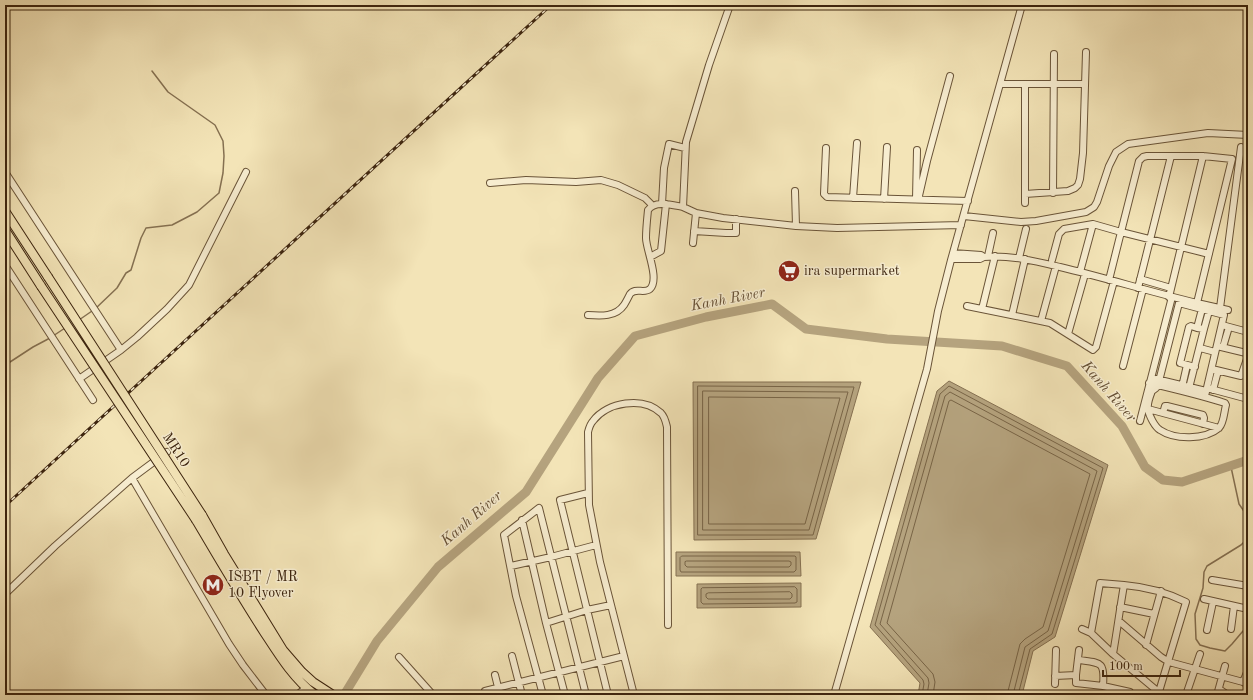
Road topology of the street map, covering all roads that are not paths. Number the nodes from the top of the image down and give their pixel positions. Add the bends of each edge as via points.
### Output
1 (730, 5) edge
2 (1022, 5) edge
3 (1086, 52) dead end
4 (1054, 54) dead end
5 (950, 76) dead end
6 (1001, 84) junction
7 (1025, 84) junction
8 (1054, 84) junction
9 (1084, 84) junction
10 (1248, 135) edge
11 (857, 143) dead end
12 (888, 147) dead end
13 (685, 148) junction
14 (826, 148) dead end
15 (1241, 148) dead end
16 (917, 150) dead end
17 (1171, 156) junction
18 (1203, 156) junction
19 (1232, 159) junction
20 (1239, 160) junction
21 (5, 172) edge
22 (246, 172) dead end
23 (490, 183) dead end
24 (795, 191) dead end
25 (1053, 193) junction
26 (1025, 194) junction
27 (853, 198) junction
28 (884, 199) junction
29 (917, 200) junction
30 (968, 201) junction
31 (1025, 203) dead end
32 (664, 204) junction
33 (653, 206) junction
34 (682, 207) junction
35 (5, 211) edge
36 (696, 213) junction
37 (964, 216) junction
38 (736, 219) junction
39 (1093, 224) junction
40 (962, 225) junction
41 (796, 226) junction
42 (1026, 229) dead end
43 (5, 230) edge
44 (694, 231) junction
45 (1121, 232) junction
46 (993, 233) dead end
47 (1150, 240) junction
48 (693, 243) dead end
49 (1181, 247) junction
50 (1209, 254) junction
51 (953, 256) junction
52 (989, 256) junction
53 (650, 257) junction
54 (1022, 258) junction
55 (1052, 260) dead end
56 (5, 265) edge
57 (1056, 266) junction
58 (7, 273) edge
59 (1082, 273) junction
60 (1140, 280) junction
61 (1112, 281) junction
62 (1171, 288) junction
63 (1140, 289) junction
64 (1170, 297) junction
65 (1196, 303) junction
66 (967, 306) dead end
67 (1220, 308) junction
68 (982, 309) junction
69 (1202, 309) junction
70 (1228, 310) dead end
71 (1209, 311) junction
72 (588, 315) dead end
73 (1012, 315) junction
74 (1041, 321) junction
75 (1225, 326) junction
76 (1197, 328) junction
77 (1204, 329) junction
78 (1248, 332) edge
79 (1068, 334) junction
80 (1200, 348) junction
81 (1219, 349) junction
82 (121, 350) junction
83 (1123, 366) dead end
84 (1187, 366) junction
85 (1195, 367) junction
86 (1215, 370) junction
87 (79, 379) junction
88 (1150, 380) junction
89 (1158, 382) junction
90 (1182, 388) junction
91 (1189, 389) junction
92 (1208, 391) junction
93 (1248, 399) edge
94 (93, 400) dead end
95 (1148, 409) junction
96 (1140, 421) dead end
97 (1219, 428) junction
98 (167, 452) dead end
99 (132, 478) junction
100 (588, 493) junction
101 (199, 517) junction
102 (522, 520) junction
103 (596, 544) junction
104 (573, 550) junction
105 (551, 557) junction
106 (532, 560) junction
107 (511, 566) junction
108 (1212, 580) dead end
109 (1124, 585) junction
110 (1248, 586) edge
111 (1161, 591) junction
112 (5, 594) edge
113 (1204, 599) dead end
114 (1213, 602) junction
115 (611, 605) junction
116 (1234, 606) junction
117 (1120, 607) junction
118 (1248, 609) edge
119 (587, 610) junction
120 (1154, 614) junction
121 (566, 616) junction
122 (1119, 622) junction
123 (546, 623) junction
124 (668, 625) dead end
125 (1082, 629) dead end
126 (1231, 629) dead end
127 (1207, 630) dead end
128 (1091, 633) junction
129 (1146, 645) junction
130 (1056, 650) dead end
131 (1079, 650) dead end
132 (1113, 654) junction
133 (1200, 654) dead end
134 (512, 656) dead end
135 (624, 656) junction
136 (399, 657) dead end
137 (1079, 660) junction
138 (600, 662) junction
139 (1169, 662) junction
140 (1225, 666) dead end
141 (579, 667) junction
142 (1195, 669) junction
143 (1248, 670) edge
144 (560, 672) junction
145 (494, 675) dead end
146 (1076, 675) junction
147 (1055, 676) junction
148 (539, 677) junction
149 (1222, 677) junction
150 (518, 682) junction
151 (1054, 684) dead end
152 (1246, 684) edge
153 (1103, 686) junction
154 (498, 688) junction
155 (485, 691) dead end
156 (1218, 692) edge
157 (311, 693) edge
158 (1160, 694) edge
159 (266, 695) edge
160 (297, 695) edge
161 (333, 695) edge
162 (433, 695) edge
163 (500, 695) edge
164 (522, 695) edge
165 (543, 695) edge
166 (565, 695) edge
167 (586, 695) edge
168 (608, 695) edge
169 (634, 695) edge
170 (834, 695) edge
171 (1132, 695) edge
172 (1186, 695) edge
173 (1228, 695) edge

1 - 13 street
2 - 6 street
3 - 9 street
4 - 8 street
5 - 29 street
6 - 7 street
6 - 30 street
7 - 8 street
7 - 26 street
8 - 9 street
8 - 25 street
9 - 25 street via 1084,153 1080,179 1075,188
10 - 37 street via 1208,133 1128,144 1116,152 1097,202 1086,212 1021,222
11 - 27 street
12 - 28 street
13 - 32 street via 669,144 664,168
13 - 34 street
14 - 27 street via 824,194 831,198
15 - 20 street
16 - 29 street
17 - 18 street
17 - 45 street via 1147,156 1141,159
17 - 47 street
18 - 19 street
18 - 49 street
19 - 20 street
19 - 50 street
20 - 67 street
21 - 82 street
22 - 82 street via 189,284 167,309
23 - 33 street via 526,180 601,180 646,198
24 - 41 street
25 - 26 street
26 - 31 street
27 - 28 street
28 - 29 street
29 - 30 street
30 - 37 street
32 - 33 street
32 - 34 street
32 - 53 street via 661,250
33 - 53 street via 648,210 646,238
34 - 36 street
35 - 101 main road, MR10, bridge
36 - 38 street
36 - 44 street
37 - 40 street
38 - 41 street
38 - 44 street via 736,233
39 - 45 street
39 - 55 street via 1060,232
39 - 59 street
40 - 41 street via 837,228
40 - 51 street
42 - 54 street
43 - 101 main road, MR10, bridge
44 - 48 street
45 - 47 street
45 - 61 street
46 - 52 street
47 - 49 street
47 - 60 street
49 - 50 street
49 - 62 street
50 - 65 street
51 - 52 street
51 - 170 street via 938,311 927,369
52 - 54 street
52 - 68 street
53 - 72 street via 653,278 650,289 633,291 623,306 614,313
54 - 57 street
54 - 73 street
56 - 58 street
57 - 59 street
57 - 74 street
58 - 87 street
59 - 61 street
59 - 79 street
60 - 62 street
60 - 63 street
61 - 63 street
61 - 79 street via 1095,349
62 - 64 street
63 - 64 street
63 - 83 street
64 - 65 street
64 - 88 street
65 - 67 street
66 - 68 street
67 - 70 street
68 - 73 street
69 - 71 street
69 - 76 street
69 - 89 street via 1178,304
71 - 75 street via 1224,314
71 - 77 street
73 - 74 street
74 - 79 street via 1052,324
75 - 78 street
75 - 81 street
76 - 77 street
76 - 84 street via 1189,327 1180,363
77 - 80 street
80 - 81 street
80 - 85 street
81 - 86 street
81 - 86 street via 1246,353 1248,356 1241,376
82 - 87 street
84 - 85 street
84 - 90 street
85 - 91 street
86 - 92 street
87 - 94 street
88 - 89 street
88 - 96 street
89 - 90 street
89 - 95 street via 1152,391
90 - 91 street
91 - 92 street
92 - 93 street
92 - 97 street via 1226,404
95 - 97 street
95 - 97 street via 1157,428 1162,432 1192,438
98 - 99 street
99 - 112 street
99 - 159 street via 228,644
100 - 103 street
100 - 104 street via 560,500
100 - 124 street via 588,432 591,422 615,405 644,404 660,413 667,428
101 - 157 main road, MR10 via 240,595 286,665
101 - 161 main road, MR10 via 279,644 312,682
102 - 105 street via 539,508
102 - 106 street
102 - 107 street via 504,535
103 - 104 street
103 - 115 street
104 - 105 street
104 - 119 street
105 - 106 street
105 - 121 street
106 - 107 street
106 - 123 street
107 - 148 street via 516,596
108 - 110 street
109 - 111 street
109 - 117 street
109 - 128 street via 1100,583
111 - 120 street
111 - 139 street via 1186,602
113 - 114 street
114 - 116 street
114 - 127 street
115 - 119 street
115 - 135 street
116 - 118 street
116 - 126 street
117 - 120 street
117 - 122 street
119 - 121 street
119 - 138 street
120 - 129 street
121 - 123 street
121 - 141 street
122 - 129 street
122 - 132 street
123 - 144 street
125 - 128 street
128 - 132 street
129 - 139 street
130 - 147 street
131 - 137 street
132 - 158 street
133 - 142 street
134 - 150 street
135 - 138 street
135 - 169 street
136 - 162 street
137 - 146 street
137 - 153 street via 1101,665
138 - 141 street
138 - 168 street
139 - 142 street
139 - 158 street
140 - 149 street
141 - 144 street
141 - 167 street
142 - 149 street
142 - 172 street
143 - 152 street
144 - 148 street
144 - 166 street
145 - 154 street
146 - 147 street
146 - 153 street via 1076,683
147 - 151 street
148 - 150 street
148 - 165 street
149 - 152 street
149 - 156 street
150 - 154 street
150 - 164 street
153 - 171 street via 1130,692
154 - 155 street
154 - 163 street
156 - 173 street
157 - 160 street

